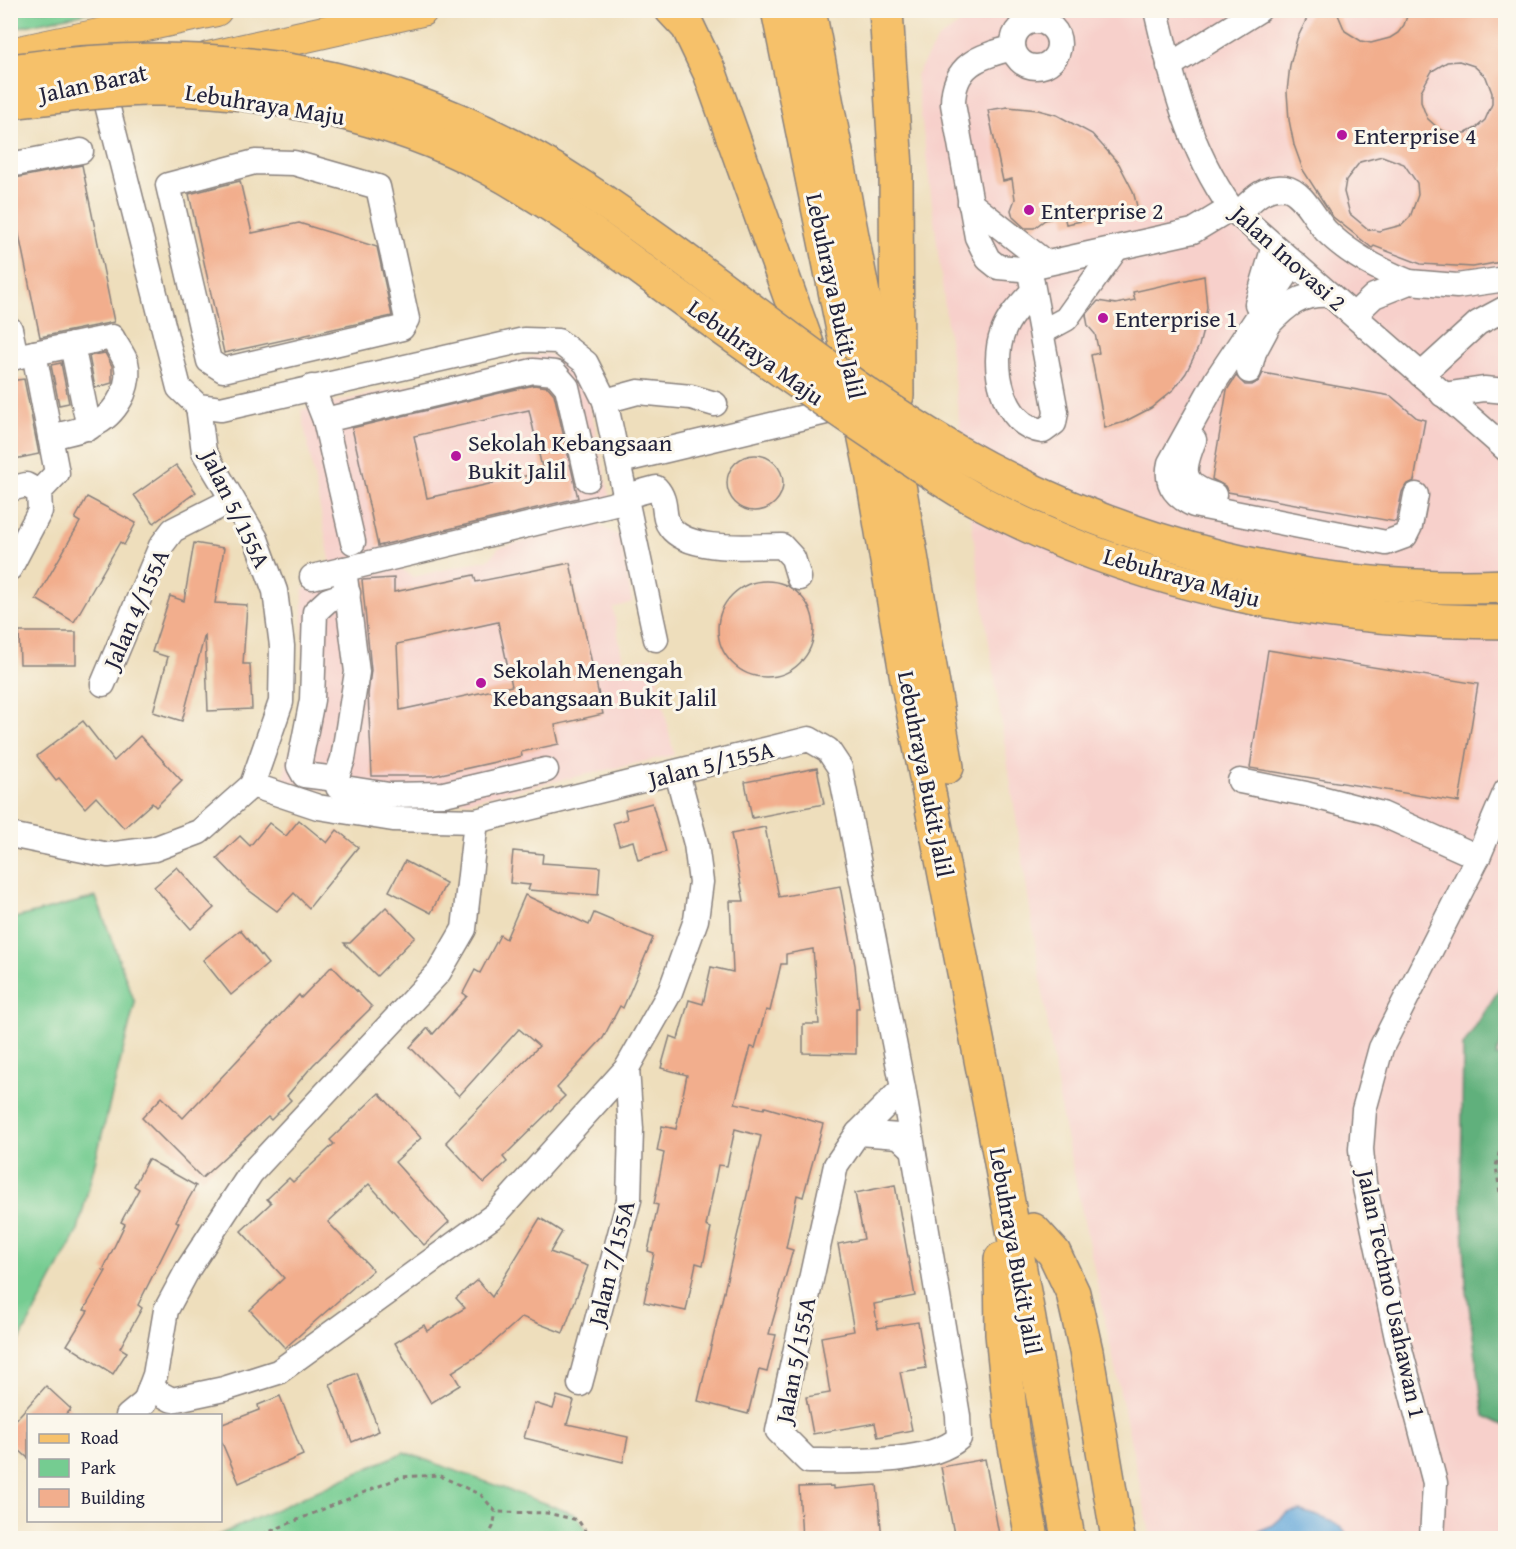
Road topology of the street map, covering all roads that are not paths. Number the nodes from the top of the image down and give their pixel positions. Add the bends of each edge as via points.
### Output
1 (216, 10) edge
2 (422, 10) edge
3 (672, 10) edge
4 (704, 10) edge
5 (778, 10) edge
6 (809, 10) edge
7 (1156, 10) edge
8 (1260, 10) edge
9 (884, 19) edge
10 (90, 37) junction
11 (1013, 48) dead end
12 (10, 54) edge
13 (1169, 66) junction
14 (10, 71) edge
15 (710, 73) junction
16 (101, 81) junction
17 (10, 102) edge
18 (81, 151) dead end
19 (10, 165) edge
20 (970, 203) junction
21 (1234, 211) junction
22 (1274, 246) junction
23 (1116, 249) junction
24 (1037, 265) junction
25 (1298, 267) junction
26 (1506, 279) edge
27 (1409, 282) junction
28 (1033, 291) junction
29 (1330, 295) junction
30 (1506, 308) edge
31 (1354, 315) junction
32 (197, 316) junction
33 (163, 324) junction
34 (1268, 325) junction
35 (10, 329) edge
36 (1042, 332) junction
37 (72, 345) junction
38 (1237, 349) junction
39 (20, 356) edge
40 (1249, 371) dead end
41 (1421, 375) junction
42 (1216, 380) junction
43 (312, 387) junction
44 (1506, 391) edge
45 (1443, 395) junction
46 (605, 401) junction
47 (715, 404) dead end
48 (198, 406) junction
49 (830, 411) junction
50 (325, 420) junction
51 (89, 428) junction
52 (50, 437) junction
53 (1506, 449) edge
54 (620, 461) junction
55 (884, 470) junction
56 (588, 479) dead end
57 (10, 489) edge
58 (39, 492) junction
59 (1214, 495) dead end
60 (1416, 495) dead end
61 (627, 499) junction
62 (232, 500) junction
63 (21, 526) edge
64 (353, 542) dead end
65 (11, 567) edge
66 (312, 577) dead end
67 (799, 578) dead end
68 (346, 581) junction
69 (1506, 586) edge
70 (1506, 622) edge
71 (656, 639) dead end
72 (103, 684) dead end
73 (546, 770) dead end
74 (677, 774) junction
75 (336, 779) junction
76 (1240, 781) dead end
77 (252, 785) junction
78 (1506, 791) edge
79 (476, 821) junction
80 (10, 835) edge
81 (1478, 858) junction
82 (627, 1068) junction
83 (903, 1088) junction
84 (858, 1133) junction
85 (913, 1149) junction
86 (999, 1152) junction
87 (1033, 1230) junction
88 (1039, 1323) junction
89 (580, 1384) dead end
90 (150, 1388) junction
91 (130, 1414) edge
92 (1032, 1539) edge
93 (1068, 1539) edge
94 (1089, 1539) edge
95 (1119, 1539) edge
96 (1432, 1539) edge

1 - 10 main road, Jalan Barat
2 - 16 main road, Jalan Barat
3 - 15 highway via 688,27
4 - 15 highway
5 - 55 highway, Lebuhraya Bukit Jalil
6 - 55 highway, Lebuhraya Bukit Jalil
7 - 13 street, Jalan Inovasi 2
8 - 13 street
9 - 55 highway via 896,168 898,297
10 - 12 main road, Jalan Barat
10 - 16 street
11 - 20 street via 970,64 956,80 953,104
13 - 21 street, Jalan Inovasi 2 via 1201,158
14 - 69 highway, Lebuhraya Maju, bridge via 104,60 236,62 330,77 418,104 521,150 579,185 857,389 957,451 1049,498 1099,519 1201,552 1323,579 1394,586
15 - 49 highway
16 - 17 main road, Jalan Barat
16 - 33 street
17 - 70 highway, Lebuhraya Maju, bridge via 149,89 218,93 305,105 388,128 485,166 530,191 588,229 802,387 974,499 1036,530 1156,573 1249,598 1397,619
18 - 19 street
20 - 24 street
20 - 24 street via 977,237 988,260 1009,269
21 - 22 street, Jalan Inovasi 2
21 - 23 street via 1200,229
21 - 27 street via 1256,195 1285,188 1294,192 1345,247 1373,266
22 - 25 street, Jalan Inovasi 2
22 - 38 street via 1255,308
23 - 24 street
23 - 36 street via 1066,319
24 - 28 street
25 - 29 street, Jalan Inovasi 2
25 - 34 street
25 - 38 street
26 - 27 street via 1457,286
27 - 31 street via 1374,296
28 - 36 street
28 - 36 street via 1008,321 997,359 1002,389 1015,414 1035,430 1043,431 1054,423 1056,412
29 - 31 street, Jalan Inovasi 2
29 - 34 street via 1313,294 1297,300
30 - 41 street via 1478,323
31 - 41 street, Jalan Inovasi 2
32 - 32 street via 209,361 223,370 402,328 407,319 378,187 294,163 255,162 168,185
32 - 33 street
33 - 48 street via 179,388
34 - 40 street
35 - 39 street
37 - 39 street
37 - 51 street
37 - 51 street via 112,337 126,363 128,383 117,405 105,420
38 - 42 street
39 - 52 street
41 - 45 street, Jalan Inovasi 2
42 - 59 street via 1185,464 1187,478 1194,488
42 - 60 street via 1170,463 1170,484 1184,500 1386,543 1405,536
43 - 46 street via 524,340 558,341 586,363
43 - 48 street via 221,409
43 - 50 street
44 - 45 street via 1484,389
45 - 53 street, Jalan Inovasi 2
46 - 47 street via 638,392 691,397
46 - 54 street
48 - 62 street, Jalan 5/155A via 204,452
49 - 54 street
49 - 55 highway
50 - 56 street via 533,371 555,373 567,387
50 - 64 street
51 - 52 street
52 - 58 street via 57,473
54 - 61 street
55 - 86 highway, Lebuhraya Bukit Jalil via 908,685
55 - 87 highway, Lebuhraya Bukit Jalil via 931,680
57 - 58 street via 26,485
58 - 63 street via 40,511
61 - 67 street via 656,488 664,496 669,526 687,541 782,546 793,558
61 - 68 street
61 - 71 street
62 - 72 street, Jalan 4/155A via 173,530 161,546
62 - 77 street, Jalan 5/155A via 256,539 275,591 282,646 281,702
63 - 65 street
66 - 68 street
68 - 75 street via 357,672 343,759
68 - 75 street via 315,612 312,700 298,766 304,775
73 - 75 street via 444,794 389,795 338,787
74 - 79 street, Jalan 5/155A
74 - 82 street via 696,844 701,882 696,920 670,992
74 - 83 street, Jalan 5/155A via 809,739 828,750 840,768
76 - 81 street via 1383,814
77 - 79 street, Jalan 5/155A via 318,807 393,819
77 - 80 street, Jalan 5/155A via 200,832 154,849 108,855
78 - 81 street, Jalan Techno Usahawan 1
79 - 90 street via 464,929 439,972 251,1173 166,1310
81 - 96 street, Jalan Techno Usahawan 1 via 1382,1048 1365,1110 1361,1149 1364,1183 1397,1338 1435,1483
82 - 89 street, Jalan 7/155A via 631,1129 629,1200
82 - 90 street via 496,1214 278,1372 172,1400
83 - 84 street, Jalan 5/155A
83 - 85 street, Jalan 5/155A
84 - 85 street via 899,1136
84 - 85 street, Jalan 5/155A via 836,1165 778,1431 808,1461 873,1462 948,1449 959,1438
86 - 88 highway, Lebuhraya Bukit Jalil
86 - 92 highway via 1002,1334 1012,1430
87 - 88 highway, Lebuhraya Bukit Jalil
87 - 95 highway via 1054,1253 1073,1293
88 - 93 highway, Lebuhraya Bukit Jalil
88 - 94 highway, Lebuhraya Bukit Jalil
90 - 91 street via 145,1402

